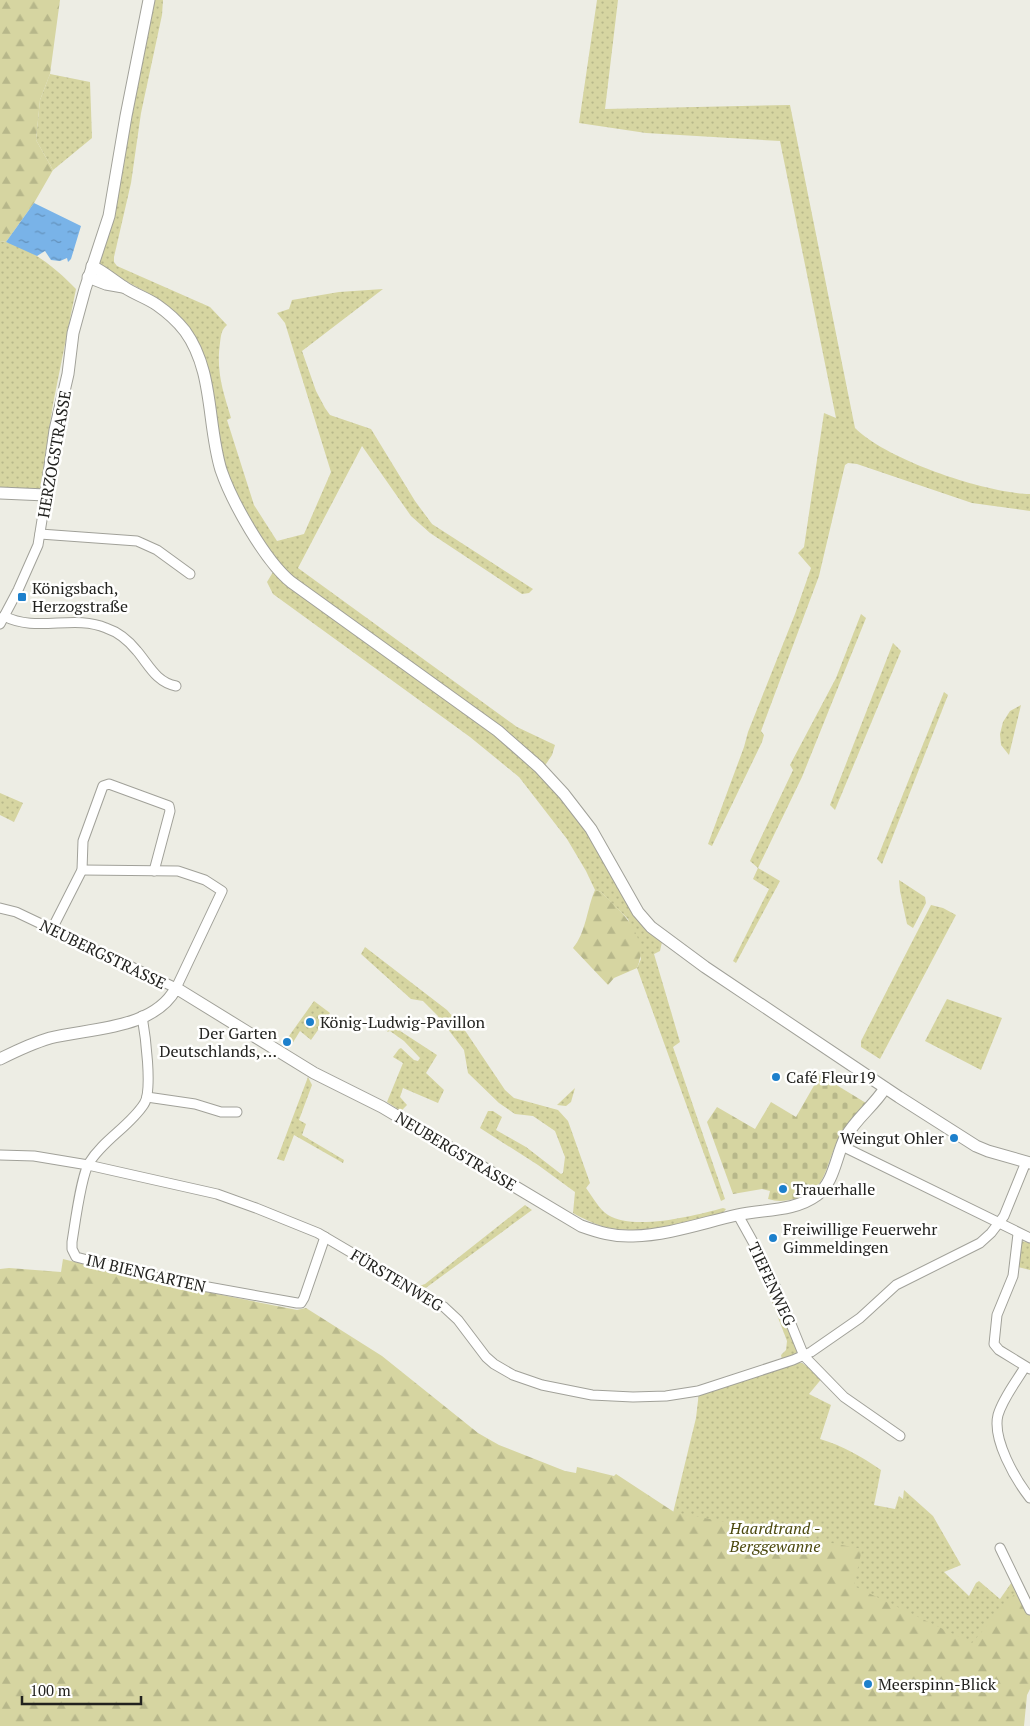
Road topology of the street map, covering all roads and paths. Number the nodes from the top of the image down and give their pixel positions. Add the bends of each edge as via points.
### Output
1 (149, 0) edge
2 (90, 272) junction
3 (0, 493) edge
4 (46, 496) junction
5 (40, 534) junction
6 (190, 574) dead end
7 (2, 620) edge
8 (176, 686) dead end
9 (82, 870) junction
10 (154, 871) junction
11 (0, 908) edge
12 (52, 929) junction
13 (176, 988) junction
14 (142, 1016) junction
15 (0, 1059) edge
16 (885, 1088) junction
17 (148, 1097) junction
18 (237, 1112) dead end
19 (842, 1146) junction
20 (0, 1155) edge
21 (1028, 1163) edge
22 (88, 1166) junction
23 (738, 1215) junction
24 (1000, 1223) junction
25 (1018, 1234) junction
26 (325, 1237) junction
27 (1030, 1238) edge
28 (804, 1356) junction
29 (1028, 1368) edge
30 (900, 1436) dead end
31 (1030, 1498) edge
32 (1000, 1548) dead end
33 (1030, 1610) edge

1 - 2 street, HERZOGSTRASSE via 112,202
2 - 4 street, HERZOGSTRASSE via 73,332
2 - 16 street via 106,284 125,288 158,306 181,326 192,342 205,377 221,470 253,533 279,572 524,752 584,819 638,912 651,927
3 - 4 street
4 - 5 street, HERZOGSTRASSE
5 - 6 street via 137,541 157,550
5 - 7 street, HERZOGSTRASSE via 32,559
7 - 8 street via 106,627 127,641 162,682
9 - 10 street
9 - 10 street via 83,841 103,786 109,784 170,808
9 - 12 street
10 - 13 street via 178,871 205,880 222,891
11 - 12 street, NEUBERGSTRASSE
12 - 13 street, NEUBERGSTRASSE
13 - 14 street via 167,1001
13 - 23 street, NEUBERGSTRASSE via 314,1073 382,1107 581,1226 607,1234 649,1235
14 - 15 street via 104,1029 48,1038
14 - 17 street
16 - 19 street, NEUBERGSTRASSE via 860,1117
16 - 21 street via 982,1149
17 - 18 street via 227,1113
17 - 22 street, IM BIENGARTEN
19 - 23 street, NEUBERGSTRASSE via 828,1182 816,1196 794,1206
19 - 24 street
20 - 22 street, FÜRSTENWEG via 34,1156
21 - 24 street
22 - 26 street, FÜRSTENWEG via 217,1194
22 - 26 street, IM BIENGARTEN via 72,1242 76,1257 158,1278 301,1303
23 - 28 street, TIEFENWEG via 778,1292
24 - 25 street
24 - 28 street, FÜRSTENWEG via 980,1243 896,1285 850,1326
25 - 27 street
25 - 29 street via 1013,1276 997,1315 993,1339 999,1350
26 - 28 street, FÜRSTENWEG via 444,1307 458,1320 486,1358 502,1370 542,1385 612,1396 666,1396 698,1391
28 - 30 street via 844,1397
29 - 31 street via 1000,1408 997,1425 1000,1442 1018,1481
32 - 33 street

